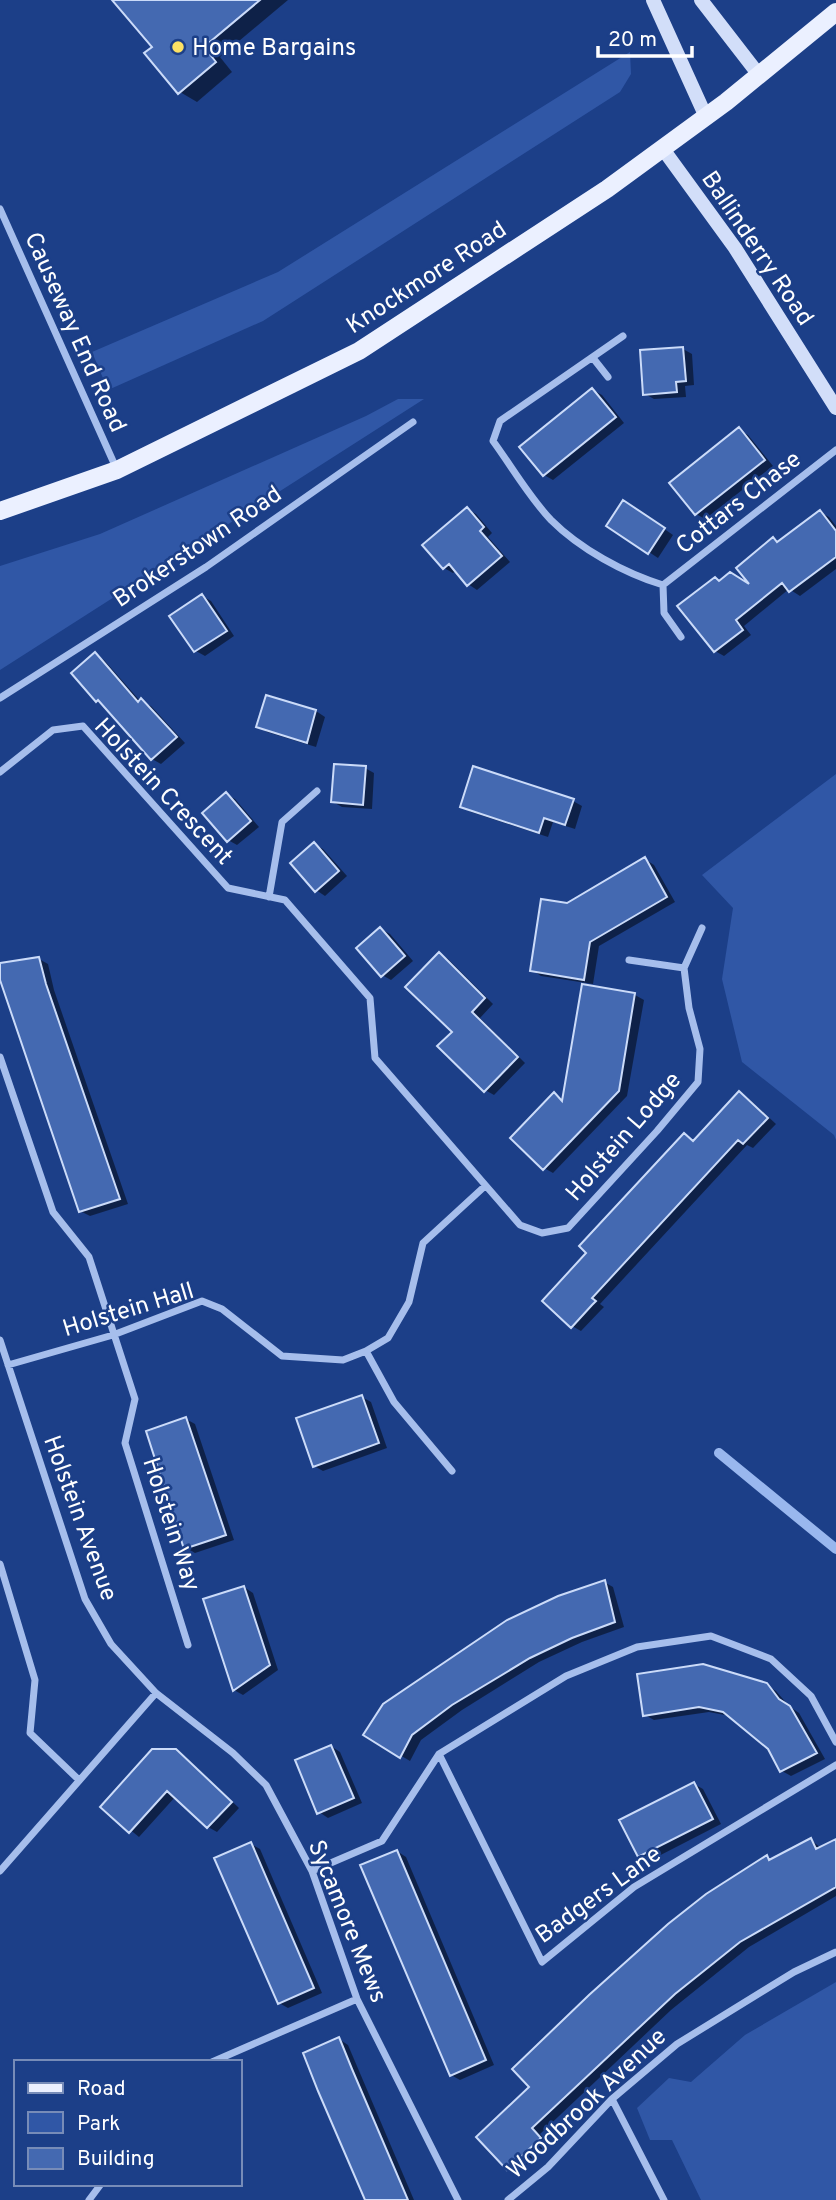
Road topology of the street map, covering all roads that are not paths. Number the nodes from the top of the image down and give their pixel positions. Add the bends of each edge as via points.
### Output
1 (653, 0) edge
2 (701, 0) edge
3 (836, 12) edge
4 (759, 75) junction
5 (706, 117) junction
6 (663, 149) junction
7 (0, 209) edge
8 (624, 336) dead end
9 (593, 358) junction
10 (608, 377) dead end
11 (836, 408) edge
12 (413, 422) dead end
13 (836, 450) edge
14 (117, 470) junction
15 (0, 511) edge
16 (663, 585) junction
17 (681, 637) dead end
18 (0, 698) edge
19 (0, 772) edge
20 (317, 791) dead end
21 (269, 897) junction
22 (702, 928) dead end
23 (629, 960) dead end
24 (684, 968) junction
25 (0, 1057) edge
26 (485, 1186) junction
27 (113, 1335) junction
28 (0, 1340) edge
29 (366, 1351) junction
30 (8, 1365) junction
31 (452, 1471) dead end
32 (0, 1564) edge
33 (3, 1586) edge
34 (188, 1644) dead end
35 (156, 1693) junction
36 (836, 1742) edge
37 (439, 1754) junction
38 (836, 1765) edge
39 (79, 1780) junction
40 (0, 1871) edge
41 (312, 1871) junction
42 (836, 1952) edge
43 (357, 1999) junction
44 (217, 2060) edge
45 (612, 2099) junction
46 (458, 2200) edge
47 (508, 2200) edge
48 (664, 2200) edge

1 - 5 main road
2 - 4 main road
3 - 4 main road, Knockmore Road
4 - 5 main road, Knockmore Road
5 - 6 main road, Knockmore Road
6 - 11 main road, Ballinderry Road via 735,248
6 - 14 main road, Knockmore Road via 359,351
7 - 14 street, Causeway End Road
8 - 9 street, Cottars Chase
9 - 10 street
9 - 16 street, Cottars Chase via 500,421 493,441 566,533 629,574
12 - 18 street, Brokerstown Road via 206,566
13 - 16 street, Cottars Chase
14 - 15 main road, Knockmore Road
16 - 17 street, Cottars Chase via 664,613
19 - 21 street, Holstein Crescent via 53,730 83,726 228,888
20 - 21 street via 282,822
21 - 26 street, Holstein Crescent via 285,900 370,998 375,1058
22 - 24 street
23 - 24 street
24 - 26 street, Holstein Lodge via 699,1049 698,1082 648,1141 568,1228 542,1233 520,1225
25 - 27 street via 53,1212 89,1257
26 - 29 street, Holstein Hall via 423,1243 409,1302 388,1338
27 - 29 street, Holstein Hall via 202,1301 222,1309 282,1356 343,1360
27 - 30 street, Holstein Hall
27 - 34 street, Holstein Way via 135,1399 125,1443
28 - 30 street, Holstein Avenue
29 - 31 street via 394,1402
30 - 35 street, Holstein Avenue via 85,1599 111,1644
32 - 33 street
33 - 39 street via 35,1680 30,1733
35 - 39 street
35 - 41 street, Sycamore Mews via 266,1785
36 - 37 street via 811,1696 771,1659 712,1636 637,1647 566,1676
37 - 38 street, Badgers Lane via 542,1962 634,1887
37 - 41 street via 382,1841
39 - 40 street
41 - 43 street, Sycamore Mews
42 - 45 street, Woodbrook Avenue via 794,1972 677,2044
43 - 44 street
43 - 46 street, Sycamore Mews
45 - 47 street, Woodbrook Avenue via 548,2168
45 - 48 street

